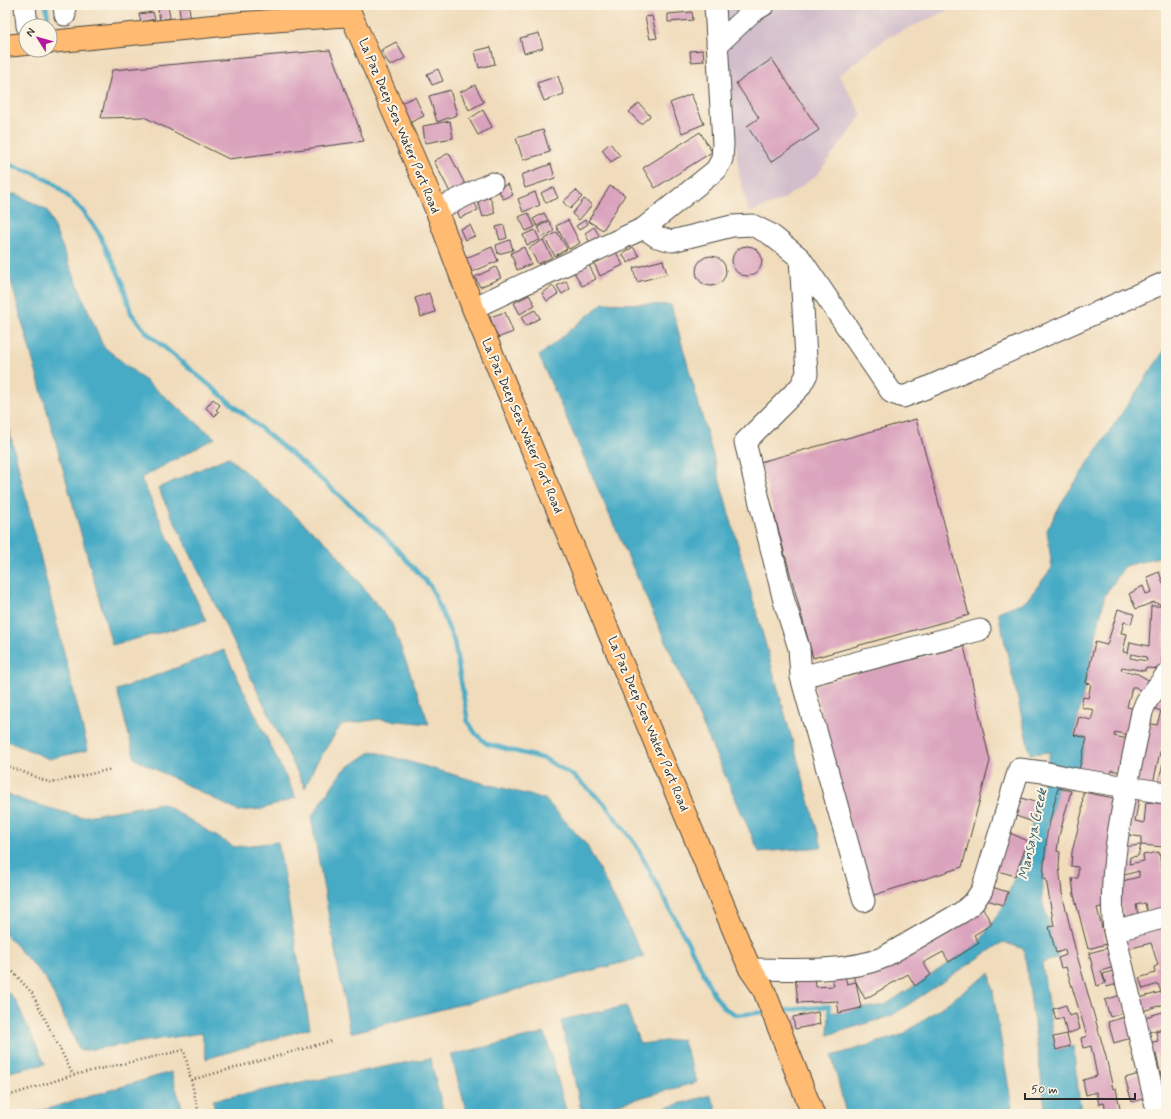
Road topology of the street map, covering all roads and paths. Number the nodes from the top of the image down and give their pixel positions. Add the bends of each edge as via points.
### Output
1 (25, 5) edge
2 (715, 5) edge
3 (764, 5) edge
4 (349, 10) edge
5 (26, 18) edge
6 (58, 41) edge
7 (18, 45) edge
8 (717, 45) junction
9 (5, 46) edge
10 (492, 183) dead end
11 (436, 210) junction
12 (644, 228) junction
13 (800, 258) junction
14 (1166, 282) edge
15 (473, 308) junction
16 (980, 630) dead end
17 (1166, 675) edge
18 (801, 677) junction
19 (5, 765) edge
20 (112, 769) dead end
21 (1126, 788) junction
22 (1166, 793) edge
23 (864, 901) dead end
24 (1166, 917) edge
25 (1114, 931) junction
26 (5, 963) edge
27 (750, 969) junction
28 (331, 1041) dead end
29 (73, 1075) junction
30 (191, 1080) junction
31 (5, 1097) edge
32 (199, 1114) edge
33 (813, 1114) edge
34 (1158, 1114) edge

1 - 5 street
2 - 8 street
3 - 8 street via 752,12
4 - 6 main road, La Paz Deep Sea Water Port Road
4 - 11 main road, La Paz Deep Sea Water Port Road
7 - 9 main road
8 - 12 street via 722,159 716,170
10 - 11 street
11 - 15 main road, La Paz Deep Sea Water Port Road
12 - 13 street via 657,237 672,241 732,226 752,225 770,234
12 - 15 street
13 - 14 street via 892,393 903,397
13 - 18 street via 807,374 800,387 745,442 784,600 799,648
15 - 27 main road, La Paz Deep Sea Water Port Road
16 - 18 street
17 - 21 street via 1146,702 1142,712
18 - 23 street
19 - 20 path via 51,783
21 - 22 street
21 - 25 street via 1115,859
21 - 27 street via 1019,769 982,890 974,902 962,912 869,963 826,968
24 - 25 street
25 - 34 street
26 - 29 path via 32,993
27 - 33 main road, La Paz Deep Sea Water Port Road via 763,988
28 - 30 path
29 - 30 path via 184,1050
29 - 31 path
30 - 32 path

